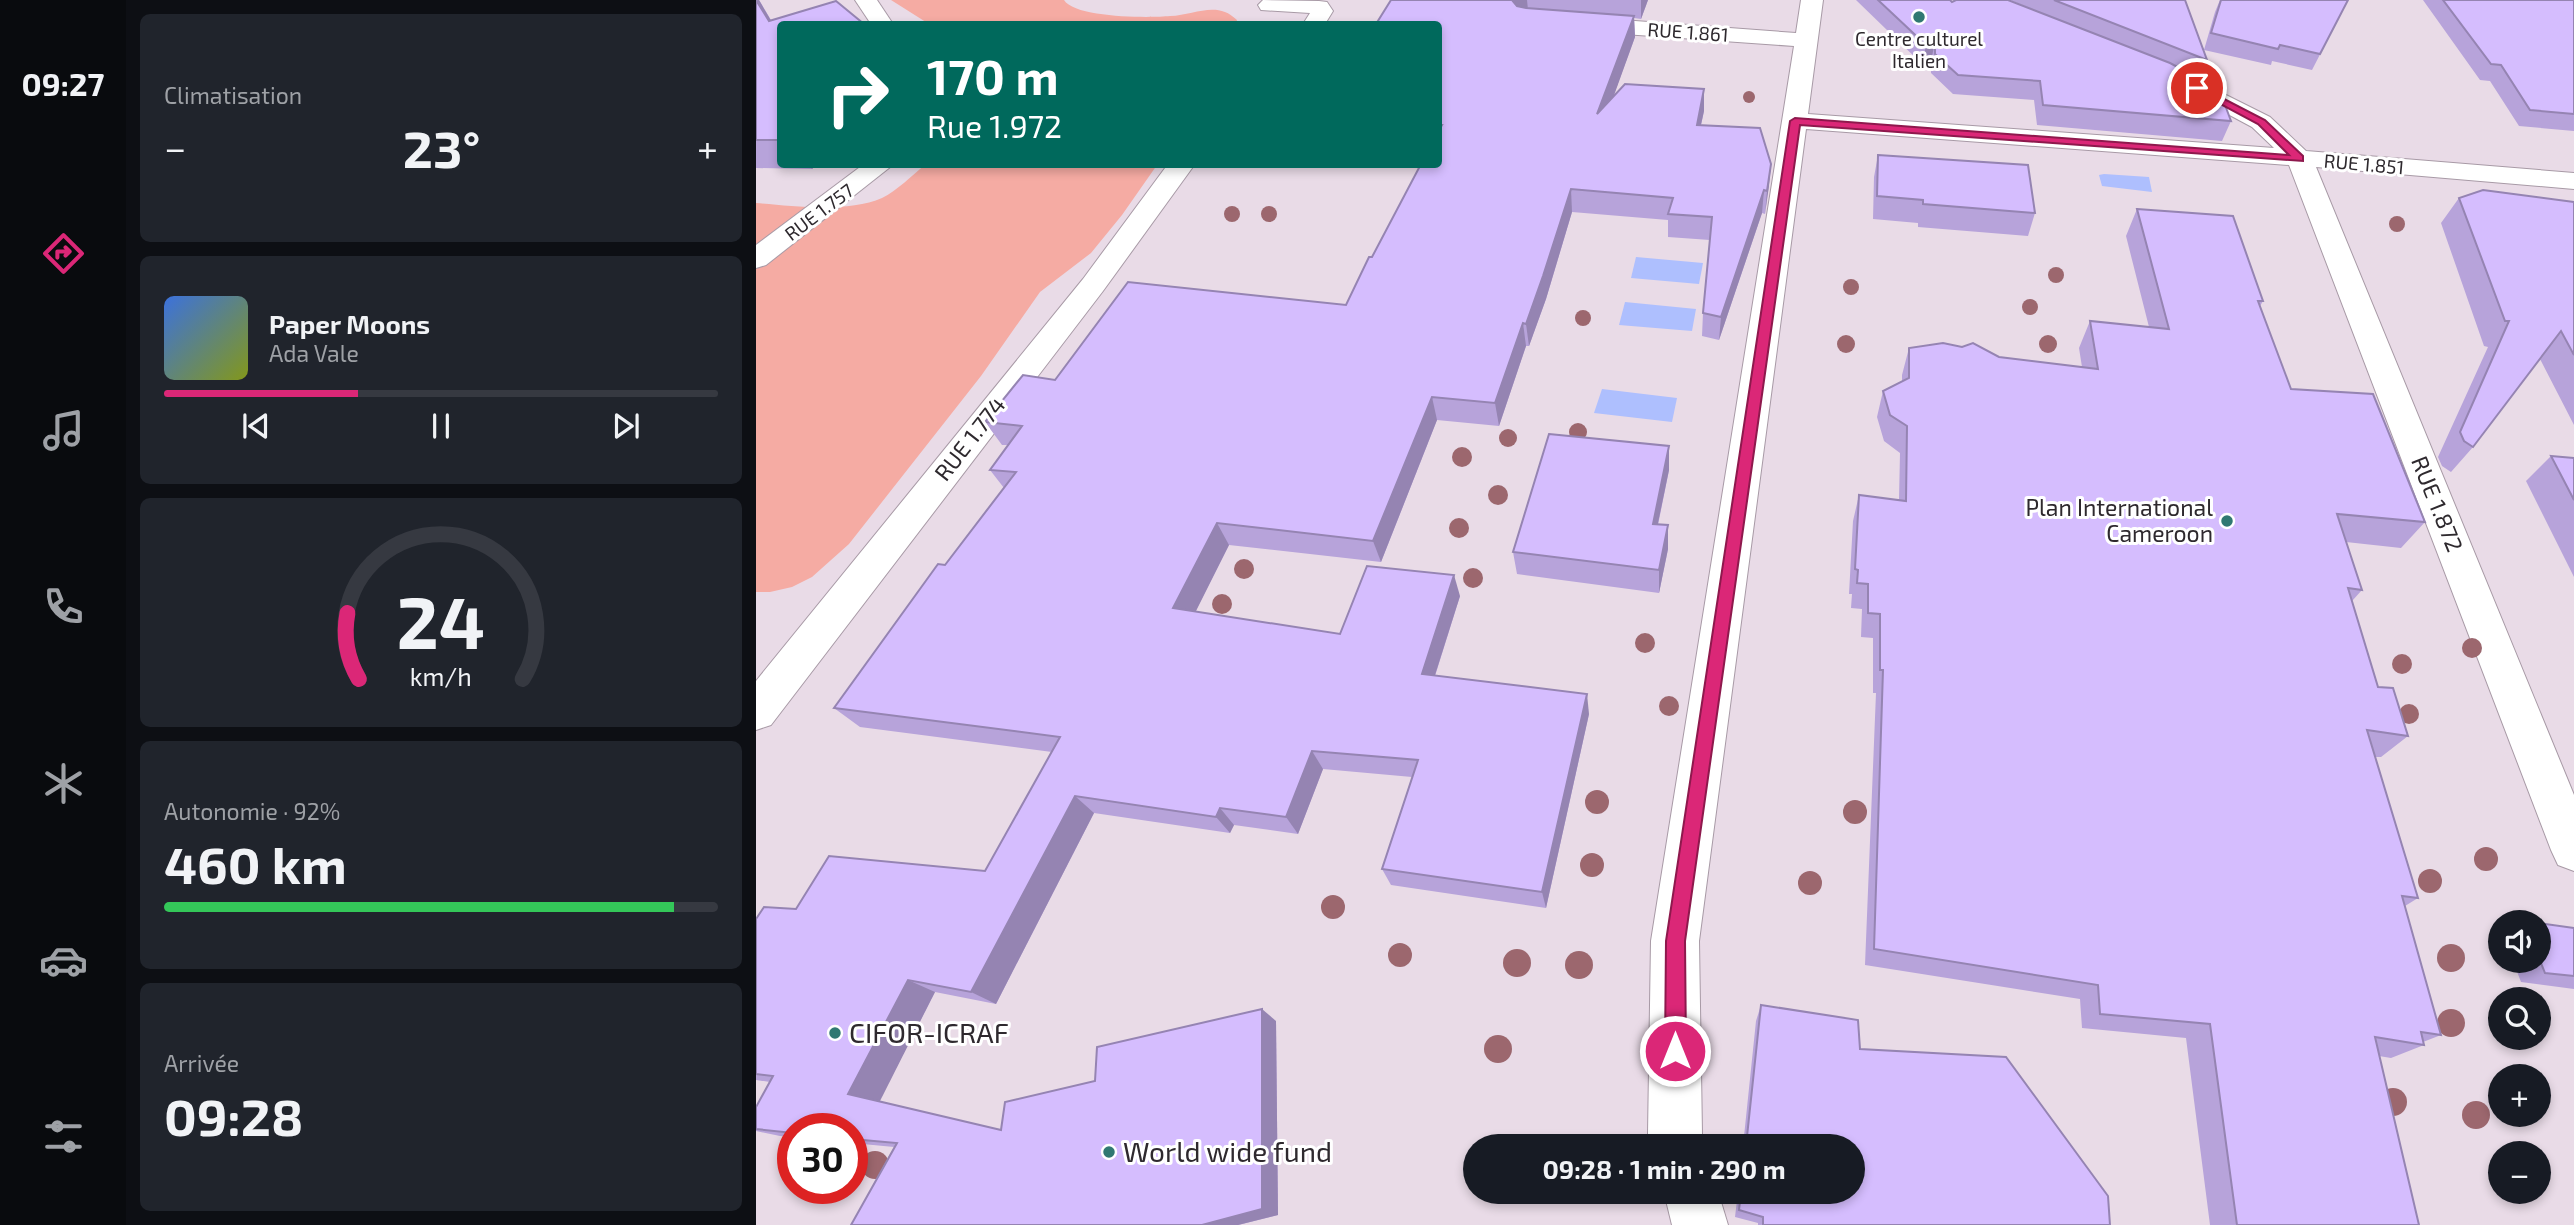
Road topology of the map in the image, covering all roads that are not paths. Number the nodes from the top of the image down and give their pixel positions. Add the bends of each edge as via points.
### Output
1 (866, 0) edge
2 (1812, 0) edge
3 (1271, 2) edge
4 (880, 21) edge
5 (1261, 21) edge
6 (1316, 21) edge
7 (1556, 22) edge
8 (1806, 40) junction
9 (2160, 70) edge
10 (1795, 121) junction
11 (2300, 159) junction
12 (876, 168) edge
13 (1179, 168) edge
14 (2574, 181) edge
15 (756, 260) edge
16 (756, 712) edge
17 (2574, 850) edge
18 (1675, 1134) edge
19 (1694, 1204) edge
20 (1700, 1225) edge

1 - 4 street
2 - 8 street
3 - 5 street
3 - 6 street via 1319,6 1322,11
7 - 8 street, RUE 1.861
8 - 10 street
9 - 11 street, RUE 1.851 via 2262,122
10 - 11 street
10 - 18 street via 1675,941
11 - 14 street, RUE 1.851
11 - 17 street, RUE 1.872
12 - 15 street, RUE 1.757
13 - 16 street, RUE 1.774 via 1093,285
19 - 20 street

